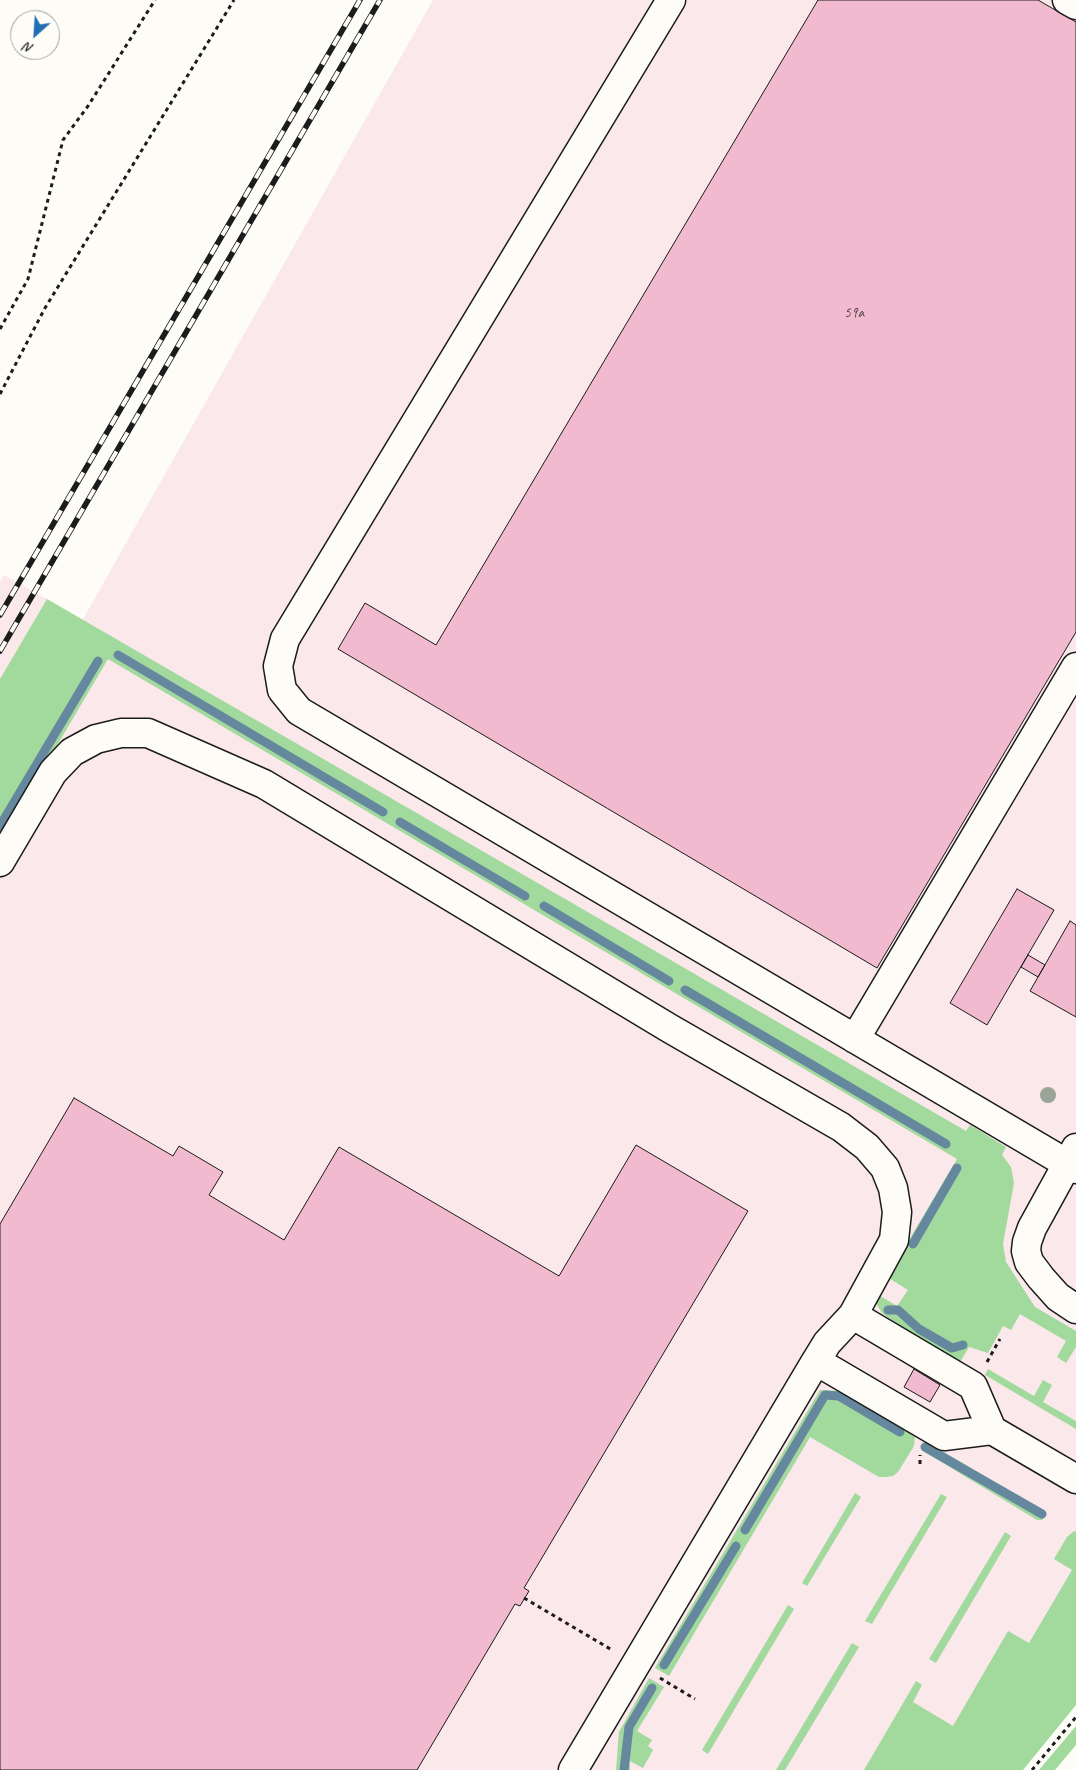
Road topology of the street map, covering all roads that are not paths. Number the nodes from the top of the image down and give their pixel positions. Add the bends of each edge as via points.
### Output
1 (671, 0) edge
2 (1067, 0) edge
3 (1076, 5) edge
4 (1076, 667) edge
5 (0, 862) edge
6 (855, 1039) junction
7 (1073, 1160) edge
8 (1076, 1308) edge
9 (853, 1315) junction
10 (816, 1361) junction
11 (992, 1430) junction
12 (1076, 1479) edge
13 (592, 1738) junction
14 (573, 1770) edge
15 (595, 1770) edge

1 - 6 street via 284,639 278,666 282,690 299,711
2 - 3 street
4 - 6 street
5 - 9 street via 53,772 72,752 96,739 121,733 148,733 264,784 669,1028 841,1127 867,1147 885,1168 897,1212 894,1240
6 - 7 street via 988,1117
7 - 8 street via 1032,1228 1026,1251 1040,1278 1058,1297
9 - 10 street via 827,1343
9 - 11 street via 973,1386
10 - 11 street via 944,1436
10 - 13 street
11 - 12 street
13 - 14 street
13 - 15 street

